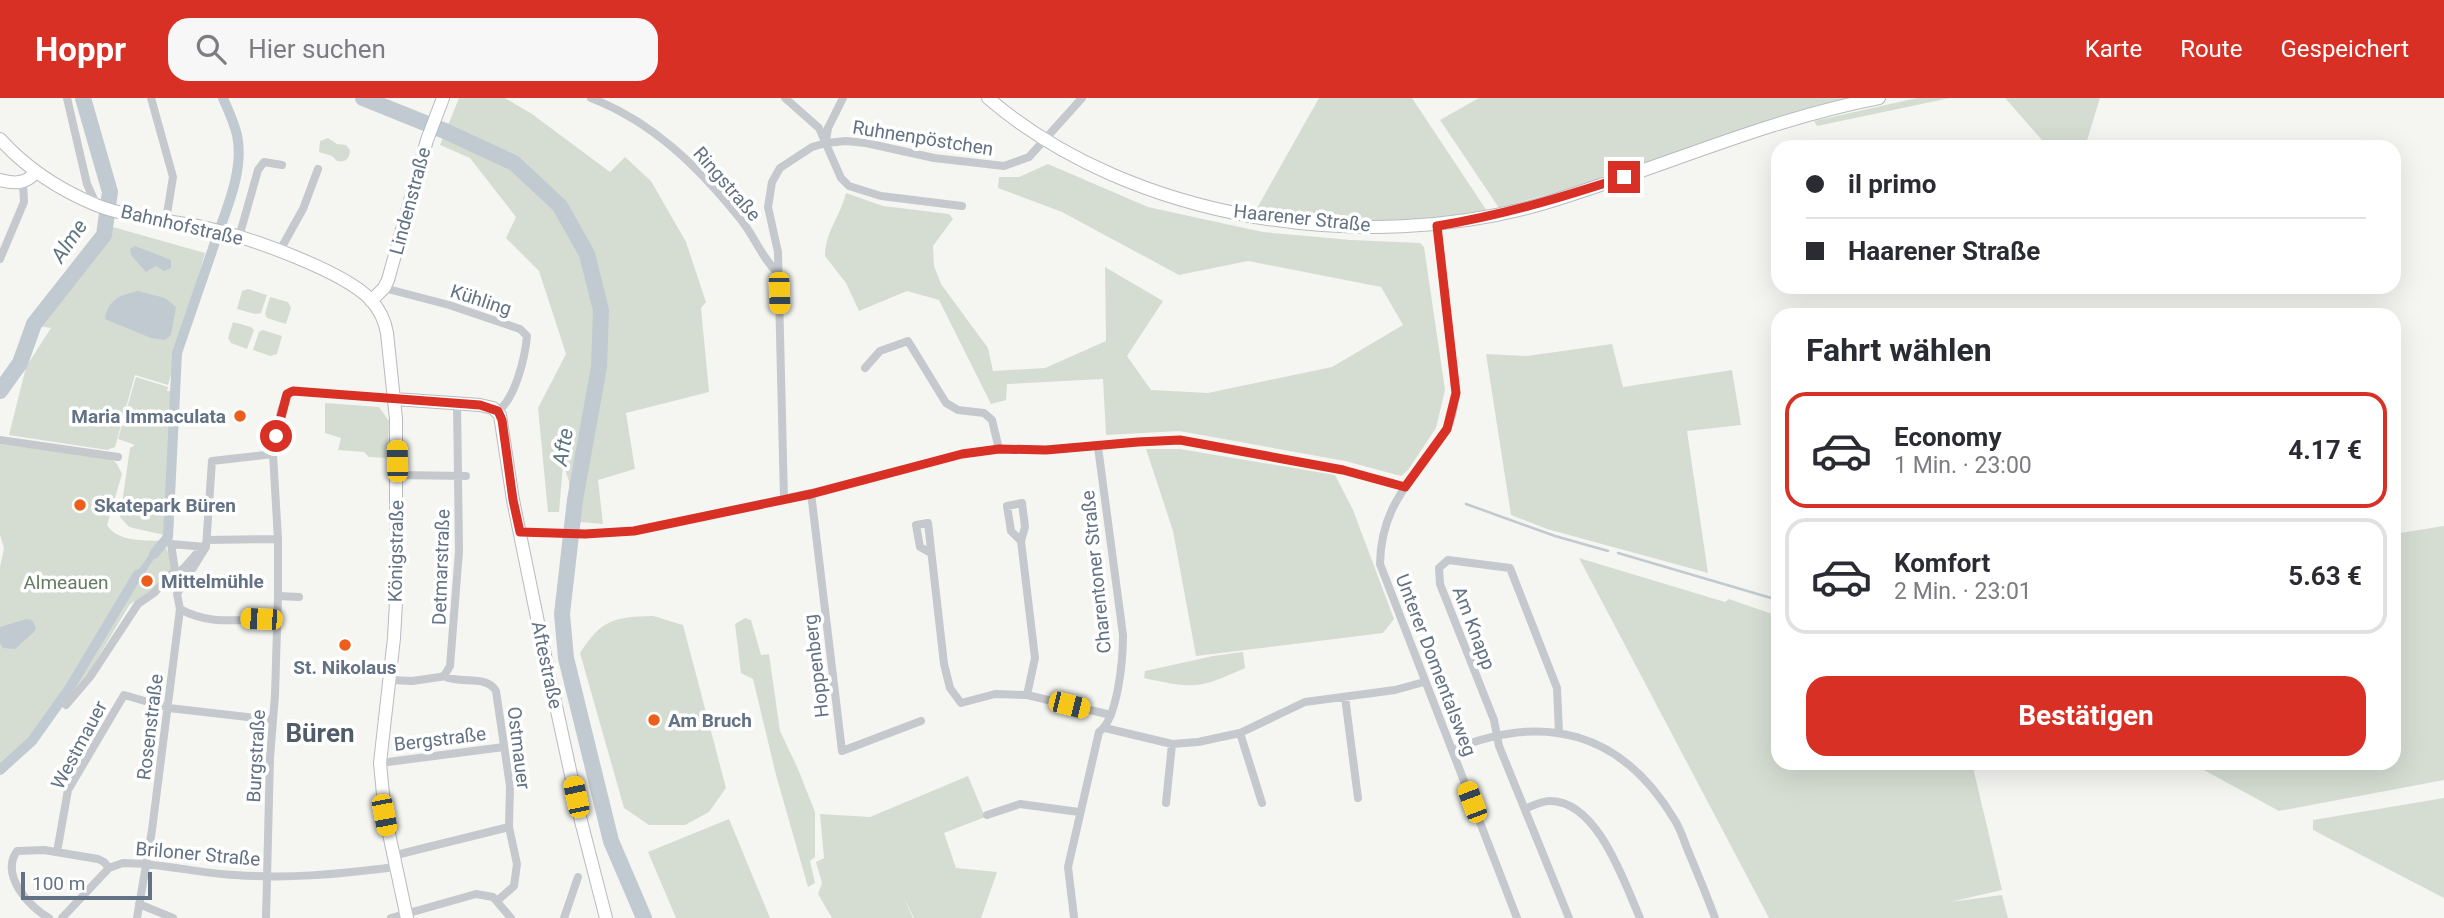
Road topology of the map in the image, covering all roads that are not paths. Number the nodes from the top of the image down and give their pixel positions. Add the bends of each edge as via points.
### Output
1 (67, 98) edge
2 (152, 98) edge
3 (591, 98) edge
4 (785, 98) edge
5 (843, 98) edge
6 (988, 98) edge
7 (1083, 98) edge
8 (1878, 98) edge
9 (441, 103) edge
10 (0, 139) edge
11 (1045, 141) junction
12 (826, 143) junction
13 (282, 165) dead end
14 (318, 169) dead end
15 (36, 172) junction
16 (0, 180) edge
17 (23, 182) junction
18 (97, 205) junction
19 (962, 206) dead end
20 (166, 220) junction
21 (1437, 226) junction
22 (239, 237) junction
23 (279, 252) junction
24 (0, 259) edge
25 (779, 274) junction
26 (384, 288) junction
27 (371, 300) junction
28 (865, 368) dead end
29 (395, 399) junction
30 (457, 404) junction
31 (498, 411) junction
32 (0, 440) edge
33 (1098, 447) junction
34 (999, 449) junction
35 (273, 454) junction
36 (118, 457) dead end
37 (396, 475) junction
38 (463, 476) junction
39 (1405, 487) junction
40 (811, 494) junction
41 (784, 499) junction
42 (520, 532) junction
43 (278, 539) junction
44 (1021, 541) dead end
45 (205, 545) junction
46 (931, 553) dead end
47 (168, 580) junction
48 (278, 596) junction
49 (299, 597) dead end
50 (180, 609) junction
51 (276, 619) junction
52 (444, 676) junction
53 (390, 680) junction
54 (1424, 682) junction
55 (1027, 695) junction
56 (1345, 697) junction
57 (66, 705) dead end
58 (169, 708) junction
59 (1111, 715) junction
60 (273, 720) junction
61 (921, 721) dead end
62 (1105, 728) junction
63 (1240, 733) junction
64 (1559, 733) junction
65 (1497, 734) junction
66 (1172, 744) junction
67 (504, 747) junction
68 (1452, 750) junction
69 (380, 763) junction
70 (1357, 798) dead end
71 (1166, 803) dead end
72 (1262, 803) dead end
73 (1525, 809) junction
74 (1079, 812) junction
75 (987, 815) dead end
76 (509, 827) junction
77 (57, 852) junction
78 (394, 862) junction
79 (146, 866) junction
80 (109, 868) junction
81 (269, 877) junction
82 (578, 877) dead end
83 (497, 901) junction
84 (139, 904) junction
85 (406, 916) edge
86 (1074, 917) edge
87 (49, 918) edge
88 (62, 918) edge
89 (137, 918) edge
90 (173, 918) edge
91 (267, 918) edge
92 (391, 918) edge
93 (511, 918) edge
94 (564, 918) edge
95 (606, 918) edge
96 (1517, 918) edge
97 (1569, 918) edge
98 (1640, 918) edge
99 (1715, 918) edge

1 - 18 street via 87,184
2 - 20 street via 173,177
3 - 25 street, Ringstraße via 670,142 740,217
4 - 12 street via 819,128
5 - 12 street
6 - 11 main road, Haarener Straße
7 - 11 street, Ruhnenpöstchen
8 - 21 main road, Haarener Straße via 1822,111 1544,204
9 - 26 main road, Lindenstraße
10 - 15 main road, Bahnhofstraße
11 - 12 street, Ruhnenpöstchen via 1029,157 1004,166 934,158 866,143
11 - 21 main road, Haarener Straße via 1152,192 1213,208 1347,226
12 - 19 street, Ruhnenpöstchen via 849,186 881,196
12 - 25 street via 792,158 772,182 768,207
13 - 22 street via 264,162 258,170
14 - 23 street
15 - 17 main road
15 - 18 main road, Bahnhofstraße
16 - 17 main road
17 - 24 street via 24,202
18 - 20 main road, Bahnhofstraße
20 - 22 main road, Bahnhofstraße
21 - 39 street, Unterer Domentalsweg via 1456,393 1447,429
22 - 23 main road, Bahnhofstraße
23 - 27 main road, Bahnhofstraße via 339,277
25 - 41 street
26 - 27 main road, Lindenstraße
26 - 31 street, Kühling via 520,329 527,337 525,351 510,398
27 - 29 main road, Königstraße via 386,326
28 - 34 street via 880,351 908,341 946,403 958,410 984,413 992,420
29 - 30 main road
29 - 35 street, Burgstraße via 293,391 287,394 281,411
29 - 37 main road, Königstraße
30 - 31 main road
30 - 38 street, Detmarstraße
31 - 42 main road, Aftestraße
32 - 36 street
33 - 34 street
33 - 39 street via 1180,440 1343,470
33 - 59 street, Charentoner Straße via 1123,635
34 - 40 street via 962,454
35 - 43 street, Burgstraße
35 - 45 street via 212,461
37 - 38 street
37 - 53 main road, Königstraße
38 - 52 street, Detmarstraße via 453,641
39 - 54 street, Unterer Domentalsweg via 1388,515 1380,540 1380,564
40 - 41 street
40 - 61 street, Hoppenberg via 842,751
41 - 42 street via 634,531
42 - 95 main road, Aftestraße
43 - 45 street
43 - 48 street, Burgstraße
44 - 55 street via 1035,658
45 - 47 street
45 - 47 street via 171,544 175,570
45 - 50 street, Rosenstraße via 177,594
46 - 55 street via 950,688 961,703 995,694
47 - 57 street via 138,604
48 - 49 street
48 - 51 street, Burgstraße
50 - 51 street via 218,621
50 - 58 street, Rosenstraße
51 - 60 street, Burgstraße
52 - 53 street
52 - 67 street, Ostmauer via 494,687
53 - 69 main road, Königstraße
54 - 56 street
54 - 68 street, Unterer Domentalsweg
55 - 59 street
56 - 63 street via 1305,702
56 - 70 street
58 - 60 street
58 - 77 street, Westmauer via 124,695 68,790
58 - 79 street, Rosenstraße
59 - 62 street, Charentoner Straße
60 - 81 street, Burgstraße
62 - 66 street
62 - 74 street, Charentoner Straße via 1099,732
63 - 66 street
63 - 72 street
64 - 65 street
64 - 65 street, Am Knapp via 1557,688 1510,568 1448,560 1439,568 1440,584
64 - 99 street via 1607,750 1661,799 1676,821
65 - 68 street
65 - 73 street
66 - 71 street
67 - 69 street, Bergstraße
67 - 76 street, Ostmauer via 510,786
68 - 96 street, Unterer Domentalsweg
69 - 78 main road, Königstraße
73 - 97 street
73 - 98 street via 1550,800 1575,807 1594,825
74 - 75 street via 1020,804
74 - 86 street, Charentoner Straße via 1068,867
76 - 78 street, Briloner Straße
76 - 83 street, Ostmauer via 517,877
77 - 80 street via 98,859
77 - 87 street via 20,849 11,863 14,886
78 - 81 street, Briloner Straße via 318,876
78 - 85 main road, Königstraße
79 - 80 street, Briloner Straße via 122,863
79 - 81 street, Briloner Straße
79 - 84 street, Rosenstraße
80 - 88 street, Briloner Straße
81 - 91 street, Burgstraße
82 - 94 street
83 - 85 street via 476,894
83 - 93 street
84 - 89 street, Rosenstraße
84 - 90 street
85 - 92 street

